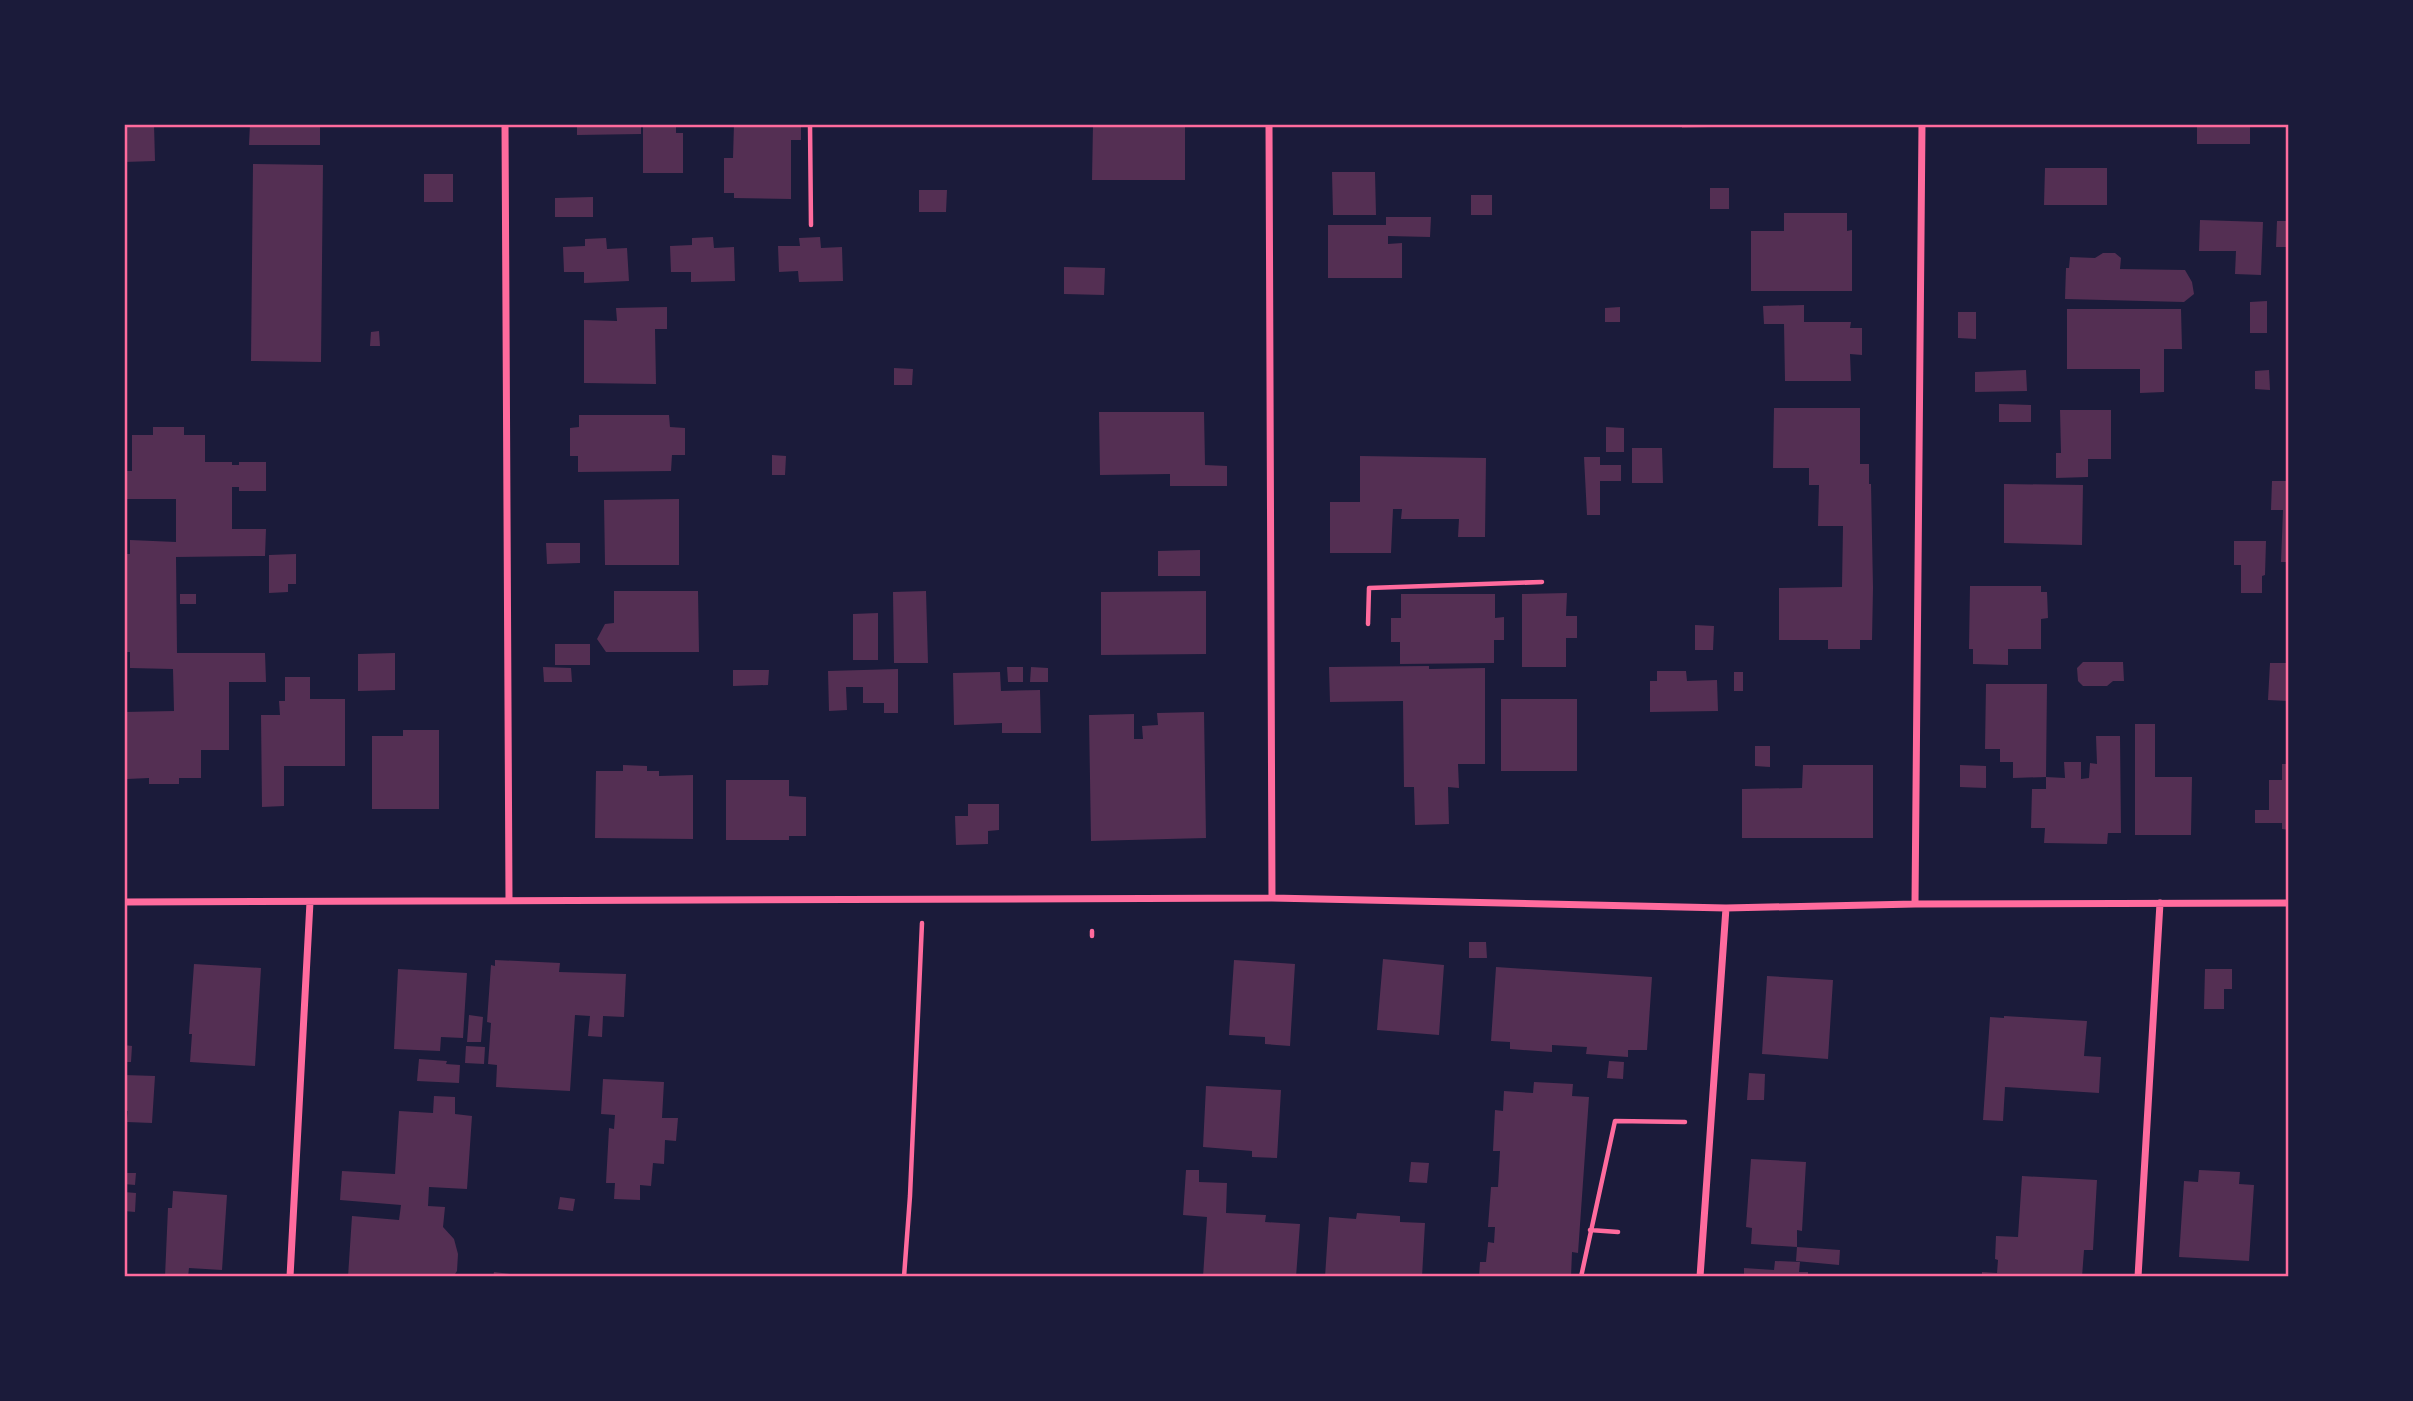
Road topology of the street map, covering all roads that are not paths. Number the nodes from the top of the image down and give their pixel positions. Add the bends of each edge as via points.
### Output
1 (505, 124) edge
2 (1269, 124) edge
3 (1922, 124) edge
4 (1272, 898) junction
5 (509, 899) junction
6 (124, 902) edge
7 (310, 902) junction
8 (2161, 903) junction
9 (2289, 903) edge
10 (1915, 904) junction
11 (1726, 908) junction
12 (290, 1277) edge
13 (1700, 1277) edge
14 (2138, 1277) edge

1 - 5 street
2 - 4 street
3 - 10 street
4 - 5 street
4 - 11 street
5 - 7 street
6 - 7 street
7 - 12 street
8 - 9 street
8 - 10 street
8 - 14 street
10 - 11 street
11 - 13 street

